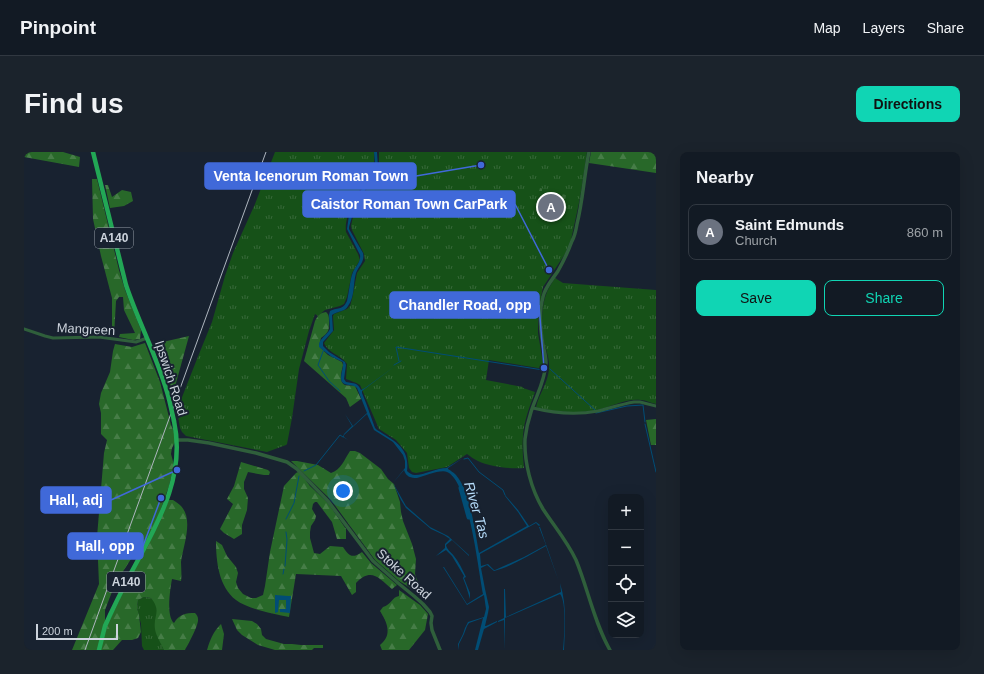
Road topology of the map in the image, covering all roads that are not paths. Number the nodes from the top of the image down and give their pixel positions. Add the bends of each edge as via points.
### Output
1 (93, 152) edge
2 (589, 152) edge
3 (24, 329) edge
4 (147, 338) junction
5 (656, 406) edge
6 (533, 408) junction
7 (177, 440) junction
8 (99, 650) edge
9 (440, 650) edge
10 (610, 650) edge

1 - 4 highway, Ipswich Road / A140 via 126,286
2 - 6 street via 573,240 543,297 540,320 546,364
3 - 4 street, Mangreen via 53,338 99,337 136,342
4 - 7 highway, Ipswich Road / A140, bridge via 169,400
5 - 6 street via 634,402 581,413
6 - 10 street via 525,438 525,453 531,481 543,508 576,559
7 - 8 highway, Ipswich Road / A140 via 174,475 167,500 105,626
7 - 9 street, Stoke Road via 244,450 287,462 297,469 328,501 373,561 430,612 432,630

